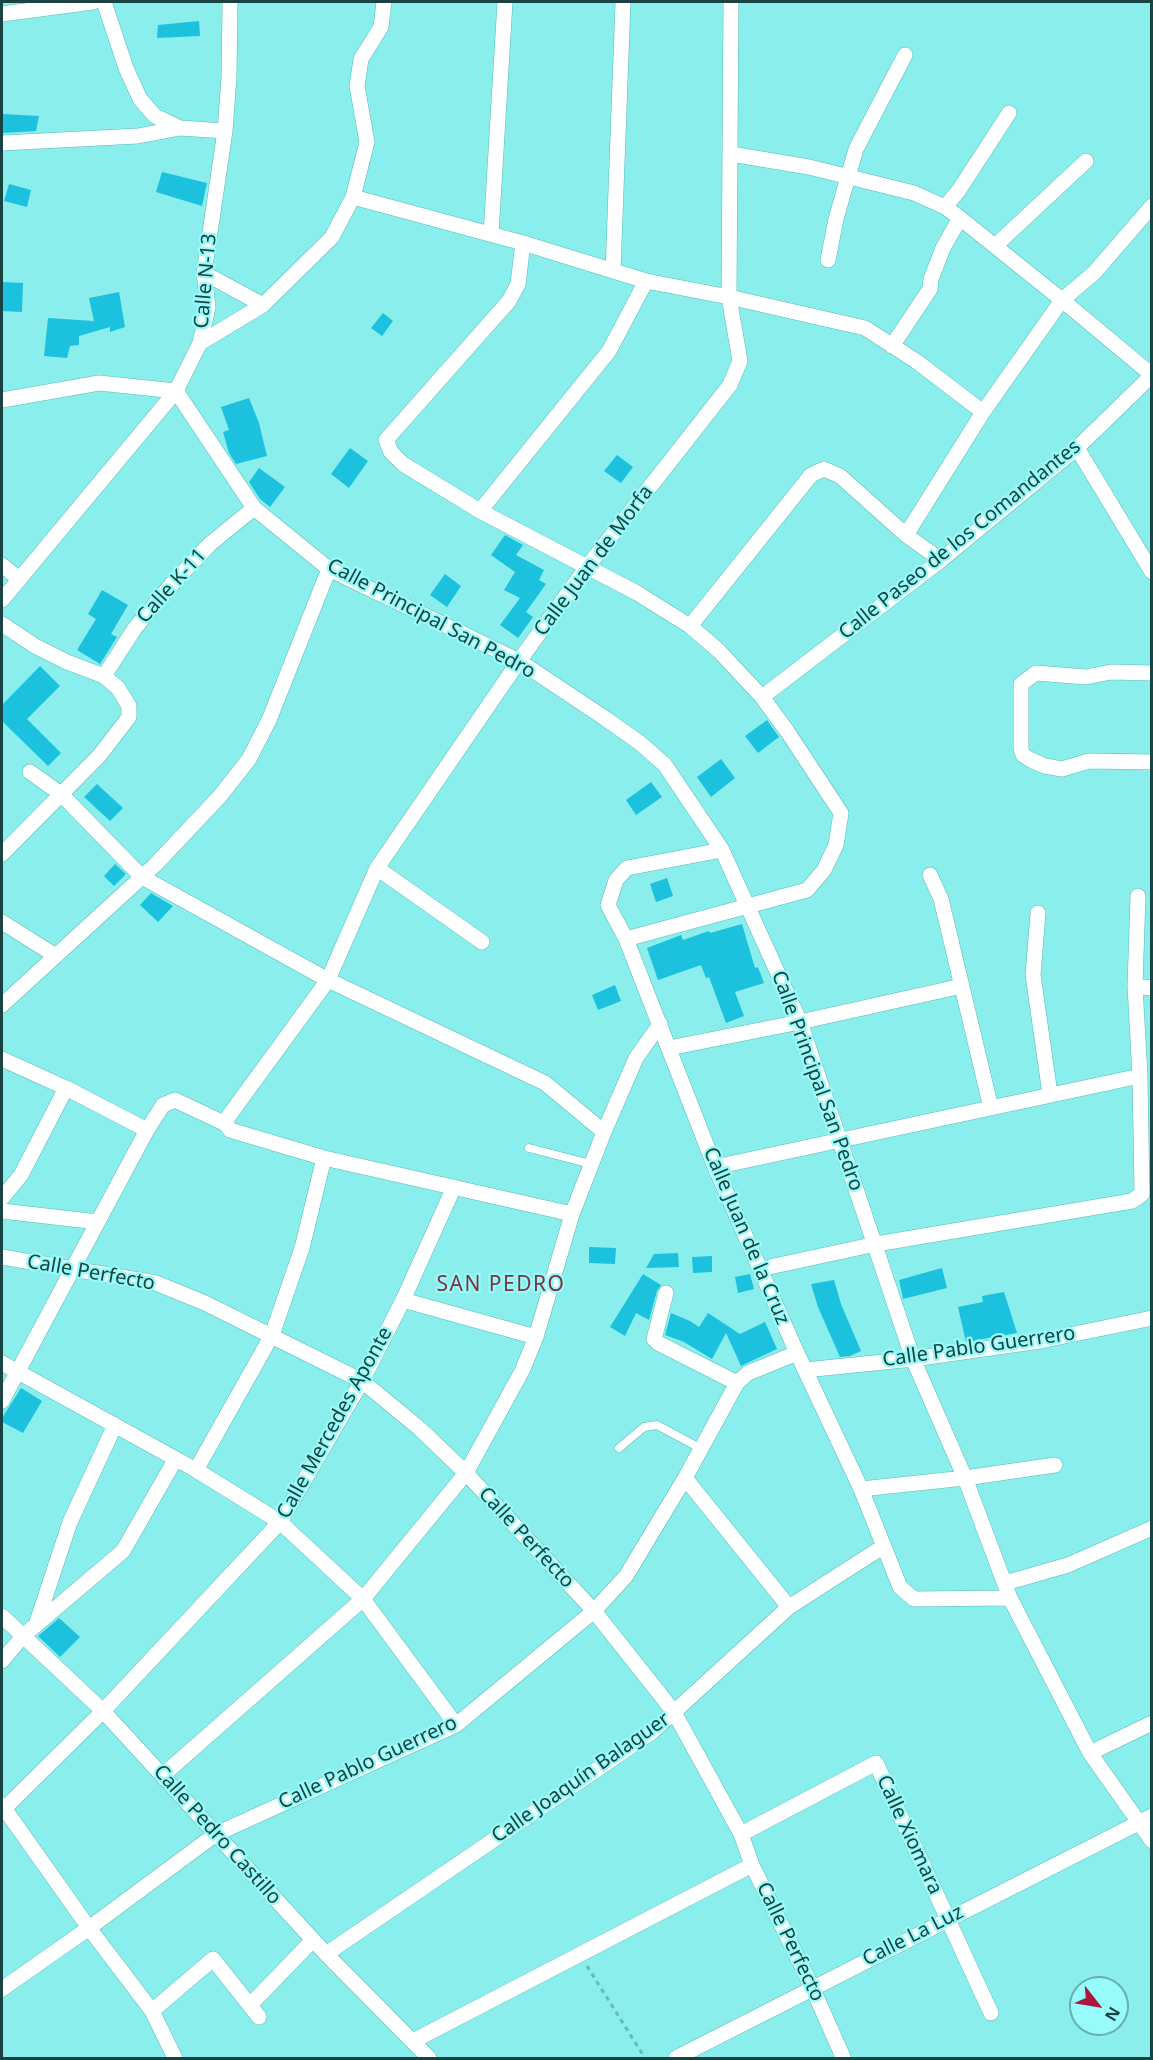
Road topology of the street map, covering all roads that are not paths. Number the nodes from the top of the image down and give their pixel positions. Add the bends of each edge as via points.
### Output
1 (93, 2) edge
2 (104, 2) edge
3 (230, 2) edge
4 (384, 2) edge
5 (505, 2) edge
6 (623, 2) edge
7 (731, 2) edge
8 (2, 14) edge
9 (905, 55) dead end
10 (1009, 114) dead end
11 (180, 128) junction
12 (225, 131) junction
13 (2, 143) edge
14 (731, 154) junction
15 (1086, 160) dead end
16 (849, 177) junction
17 (353, 197) junction
18 (1152, 206) edge
19 (945, 207) junction
20 (960, 218) junction
21 (491, 234) junction
22 (523, 243) junction
23 (995, 246) junction
24 (828, 260) dead end
25 (613, 271) junction
26 (204, 273) junction
27 (646, 281) junction
28 (729, 297) junction
29 (1062, 300) junction
30 (263, 305) junction
31 (200, 343) junction
32 (892, 346) junction
33 (1152, 375) edge
34 (176, 391) junction
35 (2, 400) edge
36 (983, 412) junction
37 (1077, 448) junction
38 (254, 508) junction
39 (480, 511) junction
40 (906, 535) junction
41 (941, 560) junction
42 (2, 565) edge
43 (586, 567) junction
44 (329, 569) junction
45 (1152, 572) edge
46 (19, 579) junction
47 (2, 600) edge
48 (2, 624) edge
49 (690, 626) junction
50 (519, 661) junction
51 (1152, 674) edge
52 (104, 676) junction
53 (762, 697) junction
54 (1152, 762) edge
55 (30, 772) dead end
56 (61, 794) junction
57 (722, 850) junction
58 (2, 854) edge
59 (377, 868) junction
60 (930, 875) dead end
61 (142, 877) junction
62 (1138, 896) dead end
63 (749, 906) junction
64 (1038, 913) dead end
65 (2, 922) edge
66 (626, 939) junction
67 (482, 942) dead end
68 (56, 956) junction
69 (328, 980) junction
70 (962, 986) junction
71 (1135, 986) junction
72 (1152, 988) edge
73 (2, 1005) edge
74 (800, 1022) junction
75 (660, 1024) junction
76 (669, 1048) junction
77 (2, 1059) edge
78 (1140, 1076) junction
79 (66, 1089) junction
80 (1050, 1094) junction
81 (991, 1108) junction
82 (228, 1127) junction
83 (147, 1130) junction
84 (603, 1132) junction
85 (839, 1140) junction
86 (529, 1148) dead end
87 (324, 1158) junction
88 (591, 1164) junction
89 (715, 1167) junction
90 (454, 1187) junction
91 (2, 1198) edge
92 (2, 1211) edge
93 (572, 1214) junction
94 (98, 1222) junction
95 (876, 1244) junction
96 (2, 1257) edge
97 (760, 1269) junction
98 (73, 1270) junction
99 (666, 1293) dead end
100 (403, 1300) junction
101 (1152, 1318) edge
102 (272, 1335) junction
103 (536, 1337) junction
104 (797, 1353) junction
105 (913, 1359) junction
106 (2, 1363) edge
107 (805, 1370) junction
108 (19, 1372) junction
109 (362, 1381) junction
110 (736, 1383) junction
111 (2, 1401) edge
112 (115, 1425) junction
113 (619, 1448) dead end
114 (700, 1448) junction
115 (175, 1460) junction
116 (1055, 1465) dead end
117 (196, 1470) junction
118 (466, 1473) junction
119 (685, 1478) junction
120 (965, 1478) junction
121 (861, 1489) junction
122 (280, 1522) junction
123 (1152, 1528) edge
124 (884, 1546) junction
125 (1005, 1583) junction
126 (1010, 1598) junction
127 (363, 1599) junction
128 (789, 1607) junction
129 (594, 1611) junction
130 (2, 1616) edge
131 (36, 1625) junction
132 (23, 1636) junction
133 (2, 1661) edge
134 (103, 1711) junction
135 (674, 1712) junction
136 (1152, 1723) edge
137 (456, 1725) junction
138 (1090, 1753) junction
139 (163, 1775) junction
140 (3, 1808) edge
141 (1145, 1818) edge
142 (216, 1834) junction
143 (741, 1834) junction
144 (1152, 1840) edge
145 (752, 1864) junction
146 (948, 1918) junction
147 (89, 1928) junction
148 (313, 1940) junction
149 (326, 1954) junction
150 (812, 1987) junction
151 (2, 1989) edge
152 (152, 2011) junction
153 (991, 2013) dead end
154 (413, 2041) junction
155 (843, 2056) dead end
156 (175, 2058) edge
157 (429, 2058) edge
158 (676, 2058) edge

1 - 8 street
2 - 11 street via 140,99 155,116
3 - 12 street, Calle N-13
4 - 17 street via 381,27 361,59 357,86 367,142
5 - 21 street
6 - 25 street
7 - 14 street, Calle Juan de Morfa
9 - 16 street via 856,149
10 - 19 street
11 - 12 street
11 - 13 street via 138,136
12 - 26 street, Calle N-13
14 - 16 street
14 - 28 street, Calle Juan de Morfa
15 - 23 street
16 - 19 street via 914,193
16 - 24 street
17 - 21 street
17 - 30 street via 332,237
18 - 29 street via 1094,273
19 - 20 street
20 - 23 street
20 - 32 street via 943,248 930,289
21 - 22 street
22 - 25 street
22 - 39 street via 518,284 509,301 386,440 403,464
23 - 29 street
25 - 27 street
26 - 30 street
26 - 31 street, Calle N-13 via 208,307
27 - 28 street
27 - 39 street via 609,351
28 - 32 street via 865,328
28 - 43 street, Calle Juan de Morfa via 740,361 730,385
29 - 33 street
29 - 36 street
30 - 31 street
31 - 34 street, Calle N-13
32 - 36 street
33 - 37 street, Calle Paseo de los Comandantes
34 - 35 street via 99,382
34 - 38 street, Calle Principal San Pedro
34 - 46 street, Calle N-13
36 - 40 street
37 - 41 street, Calle Paseo de los Comandantes
37 - 45 street
38 - 44 street, Calle Principal San Pedro
38 - 52 street, Calle K-11 via 210,544 171,585 135,628
39 - 43 street
40 - 41 street
40 - 49 street via 840,476 824,469 811,475
41 - 53 street, Calle Paseo de los Comandantes
42 - 46 street
43 - 49 street
43 - 50 street, Calle Juan de Morfa
44 - 50 street, Calle Principal San Pedro
44 - 61 street via 269,720 249,759 220,796
46 - 47 street, Calle N-13
48 - 52 street via 67,662
49 - 53 street
50 - 57 street, Calle Principal San Pedro via 665,765
50 - 59 street, Calle Juan de Morfa
51 - 54 street via 1111,672 1086,677 1036,673 1021,684 1021,749 1030,760 1062,769 1089,761
52 - 56 street via 118,688 129,706 129,717 99,756
53 - 63 street via 841,813 836,845 824,870 807,890
55 - 56 street
56 - 58 street
56 - 61 street
57 - 63 street, Calle Principal San Pedro
57 - 66 street, Calle Juan de la Cruz via 627,868 616,880 608,905
59 - 67 street
59 - 69 street, Calle Juan de Morfa
60 - 70 street via 941,899
61 - 68 street
61 - 69 street
62 - 71 street
63 - 66 street
63 - 74 street, Calle Principal San Pedro
64 - 80 street via 1033,975
65 - 68 street
66 - 75 street, Calle Juan de la Cruz
68 - 73 street
69 - 82 street, Calle Juan de Morfa via 228,1117
69 - 84 street via 545,1083
70 - 74 street
70 - 81 street
71 - 72 street
71 - 78 street
74 - 76 street
74 - 85 street, Calle Principal San Pedro
75 - 76 street, Calle Juan de la Cruz
75 - 84 street via 636,1058
76 - 89 street, Calle Juan de la Cruz
77 - 79 street
78 - 80 street
78 - 95 street via 1142,1194 1132,1201
79 - 83 street
79 - 91 street via 21,1175
80 - 81 street
81 - 85 street
82 - 83 street via 175,1100 163,1105
82 - 87 street
83 - 94 street
84 - 88 street
85 - 89 street
85 - 95 street, Calle Principal San Pedro
86 - 88 lane
87 - 90 street
87 - 102 street via 302,1248
88 - 93 street
89 - 97 street, Calle Juan de la Cruz
90 - 93 street
90 - 100 street, Calle Mercedes Aponte
92 - 94 street
93 - 103 street
94 - 98 street
95 - 97 street
95 - 105 street, Calle Principal San Pedro
96 - 98 street, Calle Perfecto
97 - 104 street, Calle Juan de la Cruz
98 - 102 street, Calle Perfecto via 156,1283
98 - 108 street
99 - 110 street via 654,1339
100 - 103 street
100 - 109 street, Calle Mercedes Aponte
101 - 105 street, Calle Pablo Guerrero via 1040,1341
102 - 109 street, Calle Perfecto
102 - 117 street
103 - 118 street via 522,1371
104 - 107 street, Calle Juan de la Cruz
104 - 110 street, Calle Pablo Guerrero via 748,1373
105 - 107 street, Calle Pablo Guerrero
105 - 120 street, Calle Principal San Pedro
106 - 108 street
107 - 121 street, Calle Juan de la Cruz
108 - 111 street
108 - 112 street
109 - 118 street, Calle Perfecto
109 - 122 street, Calle Mercedes Aponte
110 - 114 street, Calle Pablo Guerrero
112 - 115 street
112 - 131 street via 70,1522
113 - 114 lane via 644,1427 657,1425
114 - 119 street, Calle Pablo Guerrero
115 - 117 street
115 - 131 street via 123,1551
116 - 120 street
117 - 122 street
118 - 127 street
118 - 129 street, Calle Perfecto
119 - 128 street
119 - 129 street, Calle Pablo Guerrero via 626,1576
120 - 121 street
120 - 125 street, Calle Principal San Pedro
121 - 124 street, Calle Juan de la Cruz
122 - 127 street
122 - 134 street, Calle Mercedes Aponte
123 - 125 street via 1068,1565
124 - 126 street, Calle Juan de la Cruz via 900,1587 914,1599
124 - 128 street, Calle Joaquín Balaguer
125 - 126 street, Calle Principal San Pedro
126 - 138 street, Calle Principal San Pedro
127 - 137 street
127 - 139 street
128 - 135 street, Calle Joaquín Balaguer
129 - 135 street, Calle Perfecto
129 - 137 street, Calle Pablo Guerrero
130 - 132 street, Calle Pedro Castillo
131 - 132 street
132 - 133 street
132 - 134 street, Calle Pedro Castillo
134 - 139 street, Calle Pedro Castillo
134 - 140 street, Calle Mercedes Aponte
135 - 143 street, Calle Perfecto
135 - 149 street, Calle Joaquín Balaguer via 652,1732
136 - 138 street
137 - 142 street, Calle Pablo Guerrero
138 - 141 street, Calle Principal San Pedro
139 - 142 street, Calle Pedro Castillo
140 - 147 street
141 - 144 street, Calle Principal San Pedro
141 - 146 street, Calle La Luz
142 - 147 street, Calle Pablo Guerrero
142 - 148 street, Calle Pedro Castillo
143 - 145 street, Calle Perfecto
143 - 146 street, Calle Xiomara via 876,1763
145 - 150 street, Calle Perfecto
145 - 154 street
146 - 150 street, Calle La Luz
146 - 153 street, Calle Xiomara
147 - 151 street, Calle Pablo Guerrero
147 - 152 street
148 - 149 street, Calle Pedro Castillo
148 - 152 street via 255,2011 213,1959
149 - 154 street, Calle Pedro Castillo
150 - 155 street, Calle Perfecto
150 - 158 street, Calle La Luz
152 - 156 street
154 - 157 street, Calle Pedro Castillo

